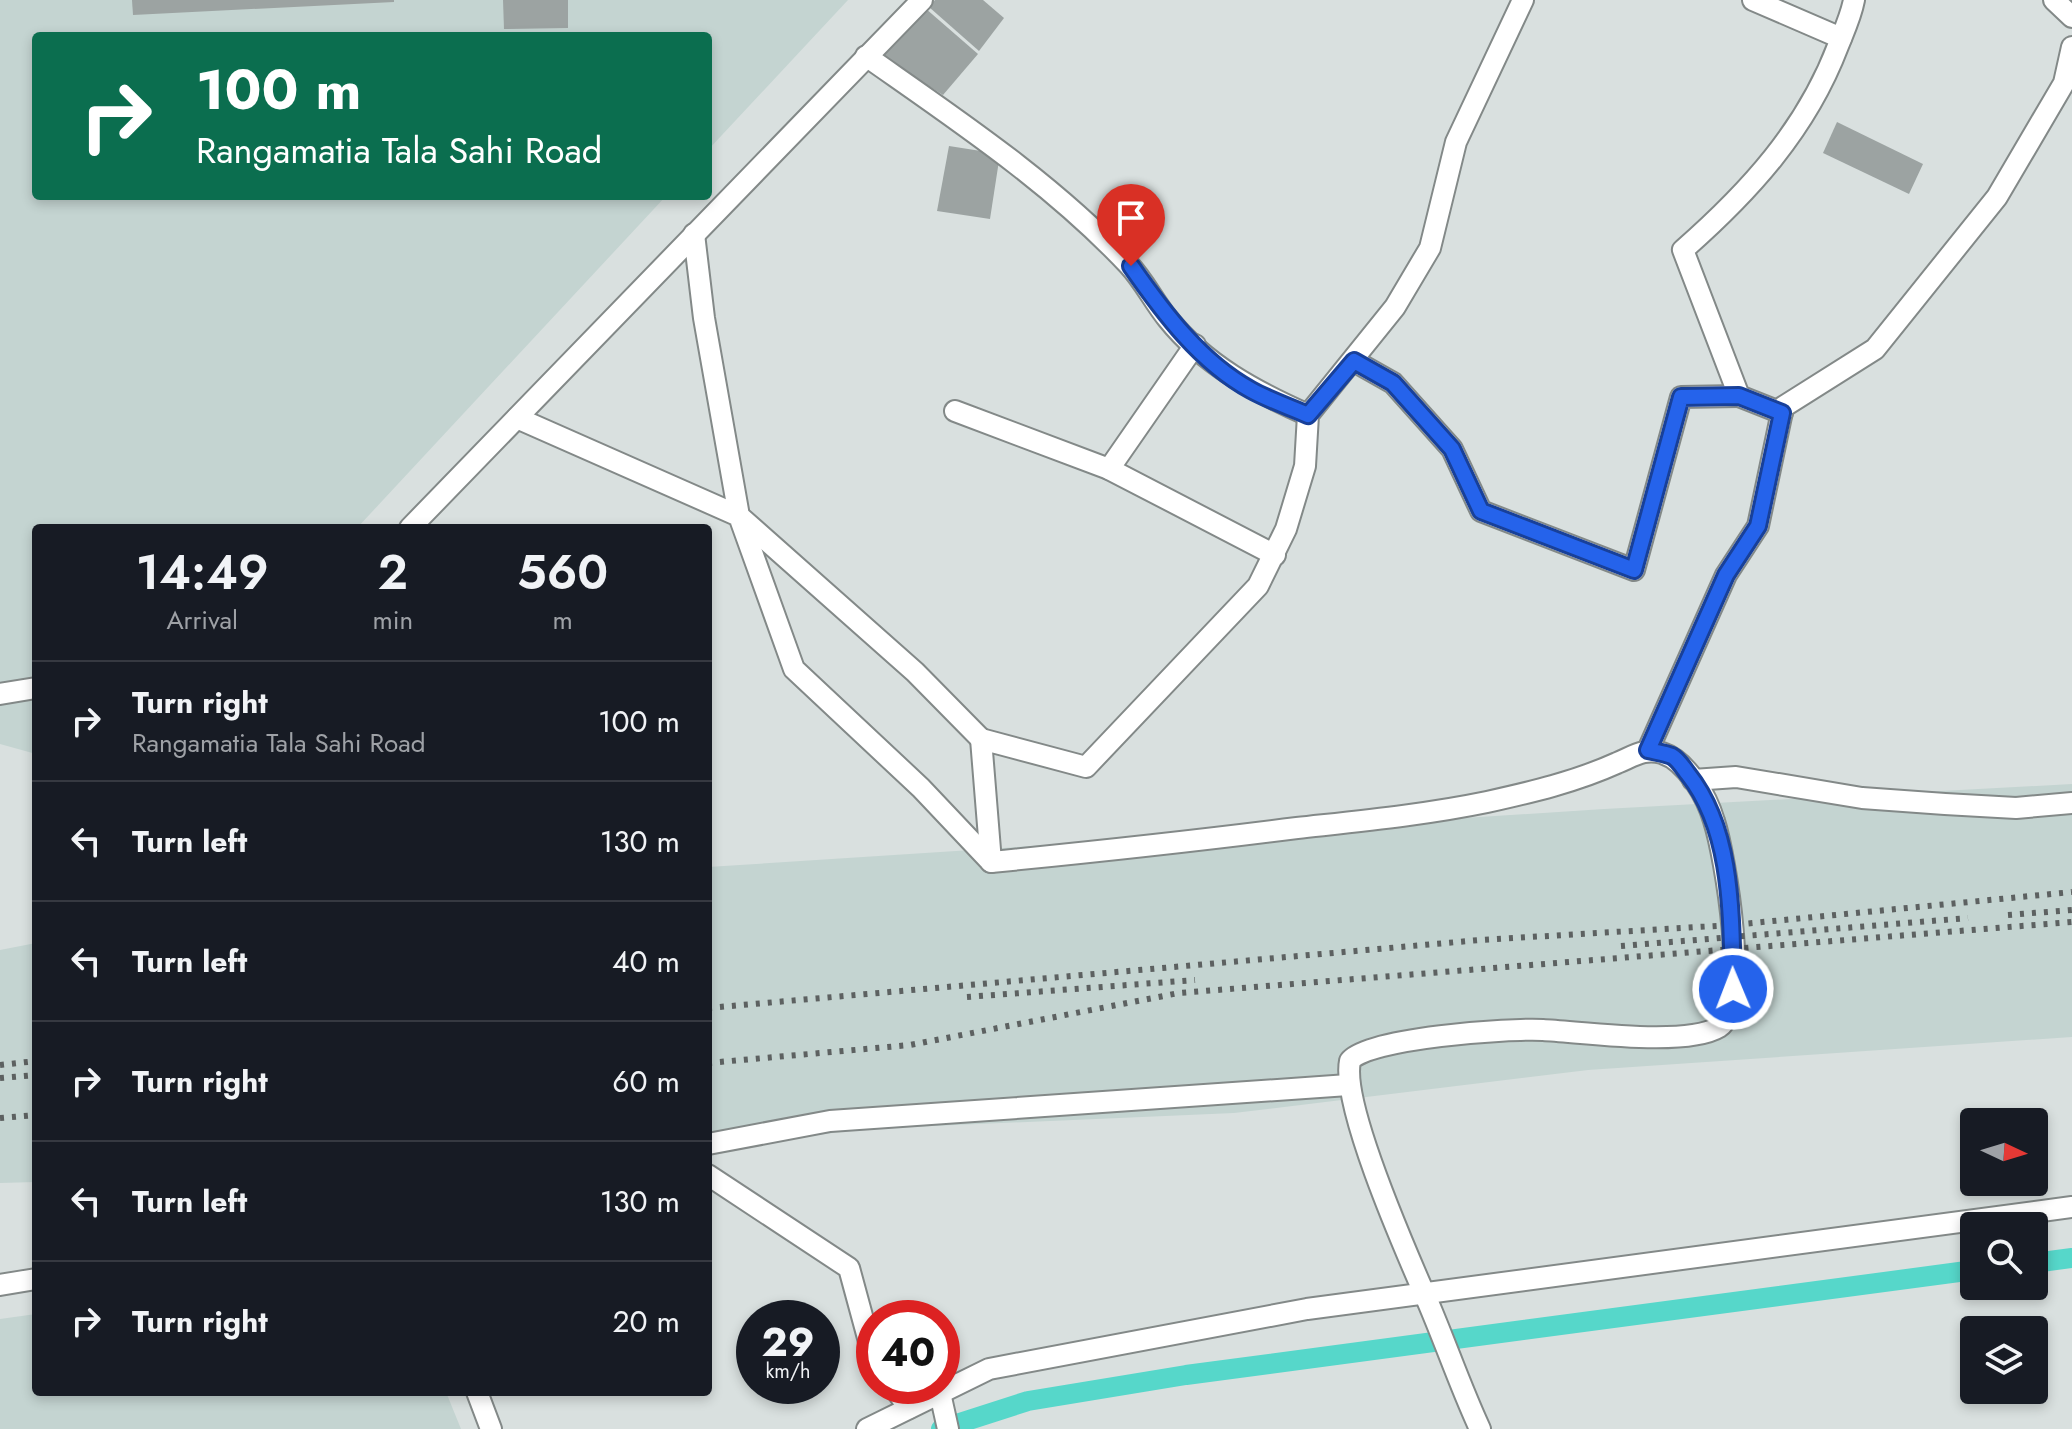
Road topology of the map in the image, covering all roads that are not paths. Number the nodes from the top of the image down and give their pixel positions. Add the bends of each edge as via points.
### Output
1 (922, 0) edge
2 (1523, 0) edge
3 (1753, 0) edge
4 (1854, 0) edge
5 (2054, 0) edge
6 (2072, 17) edge
7 (1841, 38) junction
8 (2072, 47) edge
9 (866, 56) junction
10 (694, 234) junction
11 (1195, 345) junction
12 (1354, 361) junction
13 (1739, 396) junction
14 (955, 411) dead end
15 (1782, 413) junction
16 (1308, 415) junction
17 (517, 418) junction
18 (1109, 469) junction
19 (739, 516) junction
20 (414, 524) edge
21 (1275, 555) junction
22 (32, 689) edge
23 (0, 694) edge
24 (981, 739) junction
25 (1648, 750) junction
26 (1693, 780) junction
27 (2072, 803) edge
28 (991, 862) junction
29 (1348, 1085) junction
30 (712, 1143) edge
31 (712, 1178) edge
32 (2072, 1207) edge
33 (32, 1280) edge
34 (0, 1285) edge
35 (1424, 1292) junction
36 (858, 1300) edge
37 (960, 1384) edge
38 (479, 1396) edge
39 (906, 1404) edge
40 (918, 1404) edge
41 (942, 1404) edge
42 (909, 1408) junction
43 (491, 1429) edge
44 (867, 1429) edge
45 (948, 1429) edge
46 (1480, 1429) edge

1 - 9 street
2 - 12 street via 1456,142 1430,248
3 - 7 street
4 - 7 street
5 - 6 street
7 - 13 street via 1823,86 1793,136 1730,209 1683,250
8 - 15 street via 2064,83 1997,197 1875,349 1783,407
9 - 10 street
9 - 11 street via 1003,151 1131,266 1170,321
10 - 17 street
10 - 19 street
11 - 16 street via 1250,389
11 - 18 street
12 - 13 street via 1393,383 1452,449 1481,511 1634,570 1681,397
12 - 16 street
13 - 15 street
14 - 18 street
15 - 25 street via 1758,526 1726,575
16 - 21 street via 1305,466
17 - 19 street
17 - 20 street
18 - 21 street
19 - 24 street via 915,672
19 - 28 street via 794,669
21 - 24 street via 1258,586 1086,767
22 - 23 street
24 - 28 street
25 - 26 street via 1674,757
25 - 28 street via 1574,783 1448,810
26 - 27 street via 1736,777 1862,798 1945,804 2016,808
26 - 29 street via 1713,819 1731,915 1734,1003 1718,1028 1657,1037 1542,1030 1397,1042 1354,1055
29 - 30 street via 830,1121
29 - 35 street
31 - 36 street via 849,1268
32 - 35 street
33 - 34 street
35 - 37 street via 989,1369
35 - 46 street
38 - 43 street
39 - 42 street
40 - 42 street
41 - 45 street
42 - 44 street

